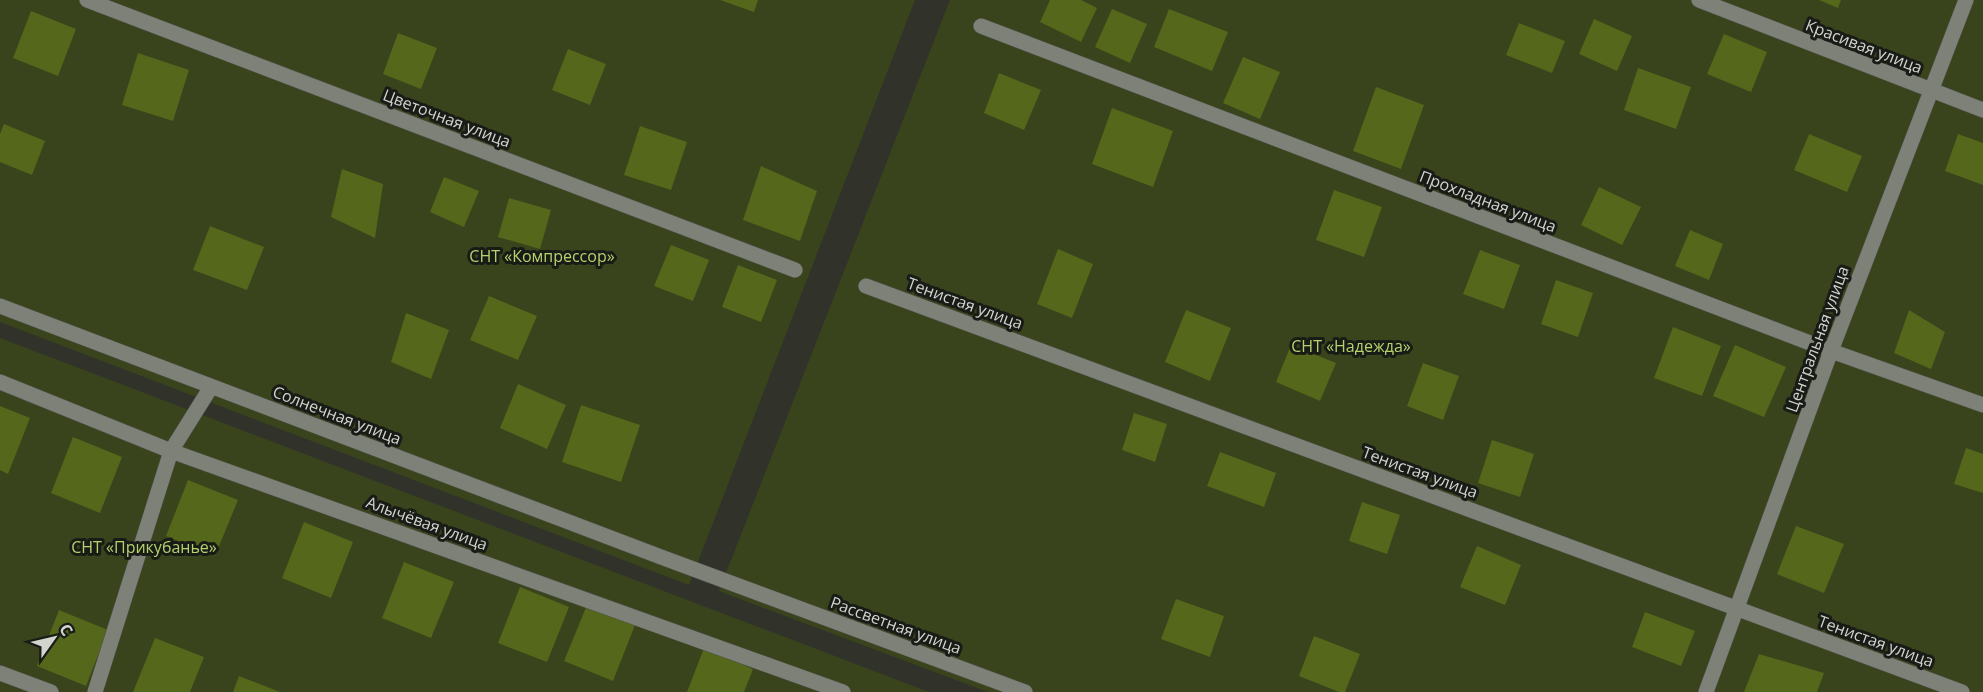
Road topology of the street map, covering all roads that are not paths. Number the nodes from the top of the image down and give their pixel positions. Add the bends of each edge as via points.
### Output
1 (87, 0) edge
2 (1699, 0) edge
3 (1966, 0) edge
4 (981, 26) dead end
5 (1930, 91) junction
6 (1983, 110) edge
7 (795, 270) dead end
8 (866, 286) dead end
9 (0, 306) edge
10 (1831, 351) junction
11 (0, 382) edge
12 (211, 387) junction
13 (1983, 405) edge
14 (171, 451) junction
15 (754, 591) joint
16 (1737, 608) junction
17 (0, 673) edge
18 (51, 692) edge
19 (95, 692) edge
20 (843, 692) edge
21 (1025, 692) edge
22 (1706, 692) edge
23 (1962, 692) edge

1 - 7 street, Цветочная улица
2 - 5 street, Красивая улица
3 - 5 street, Центральная улица
4 - 10 street, Прохладная улица
5 - 6 street, Красивая улица
5 - 10 street, Центральная улица
8 - 16 street, Тенистая улица
9 - 12 street, Солнечная улица
10 - 13 street, Прохладная улица
10 - 16 street, Центральная улица
11 - 14 street, Алычёвая улица
12 - 14 street
12 - 15 street, Солнечная улица
14 - 19 street
14 - 20 street, Алычёвая улица
15 - 21 street, Рассветная улица
16 - 22 street, Центральная улица
16 - 23 street, Тенистая улица
17 - 18 street

